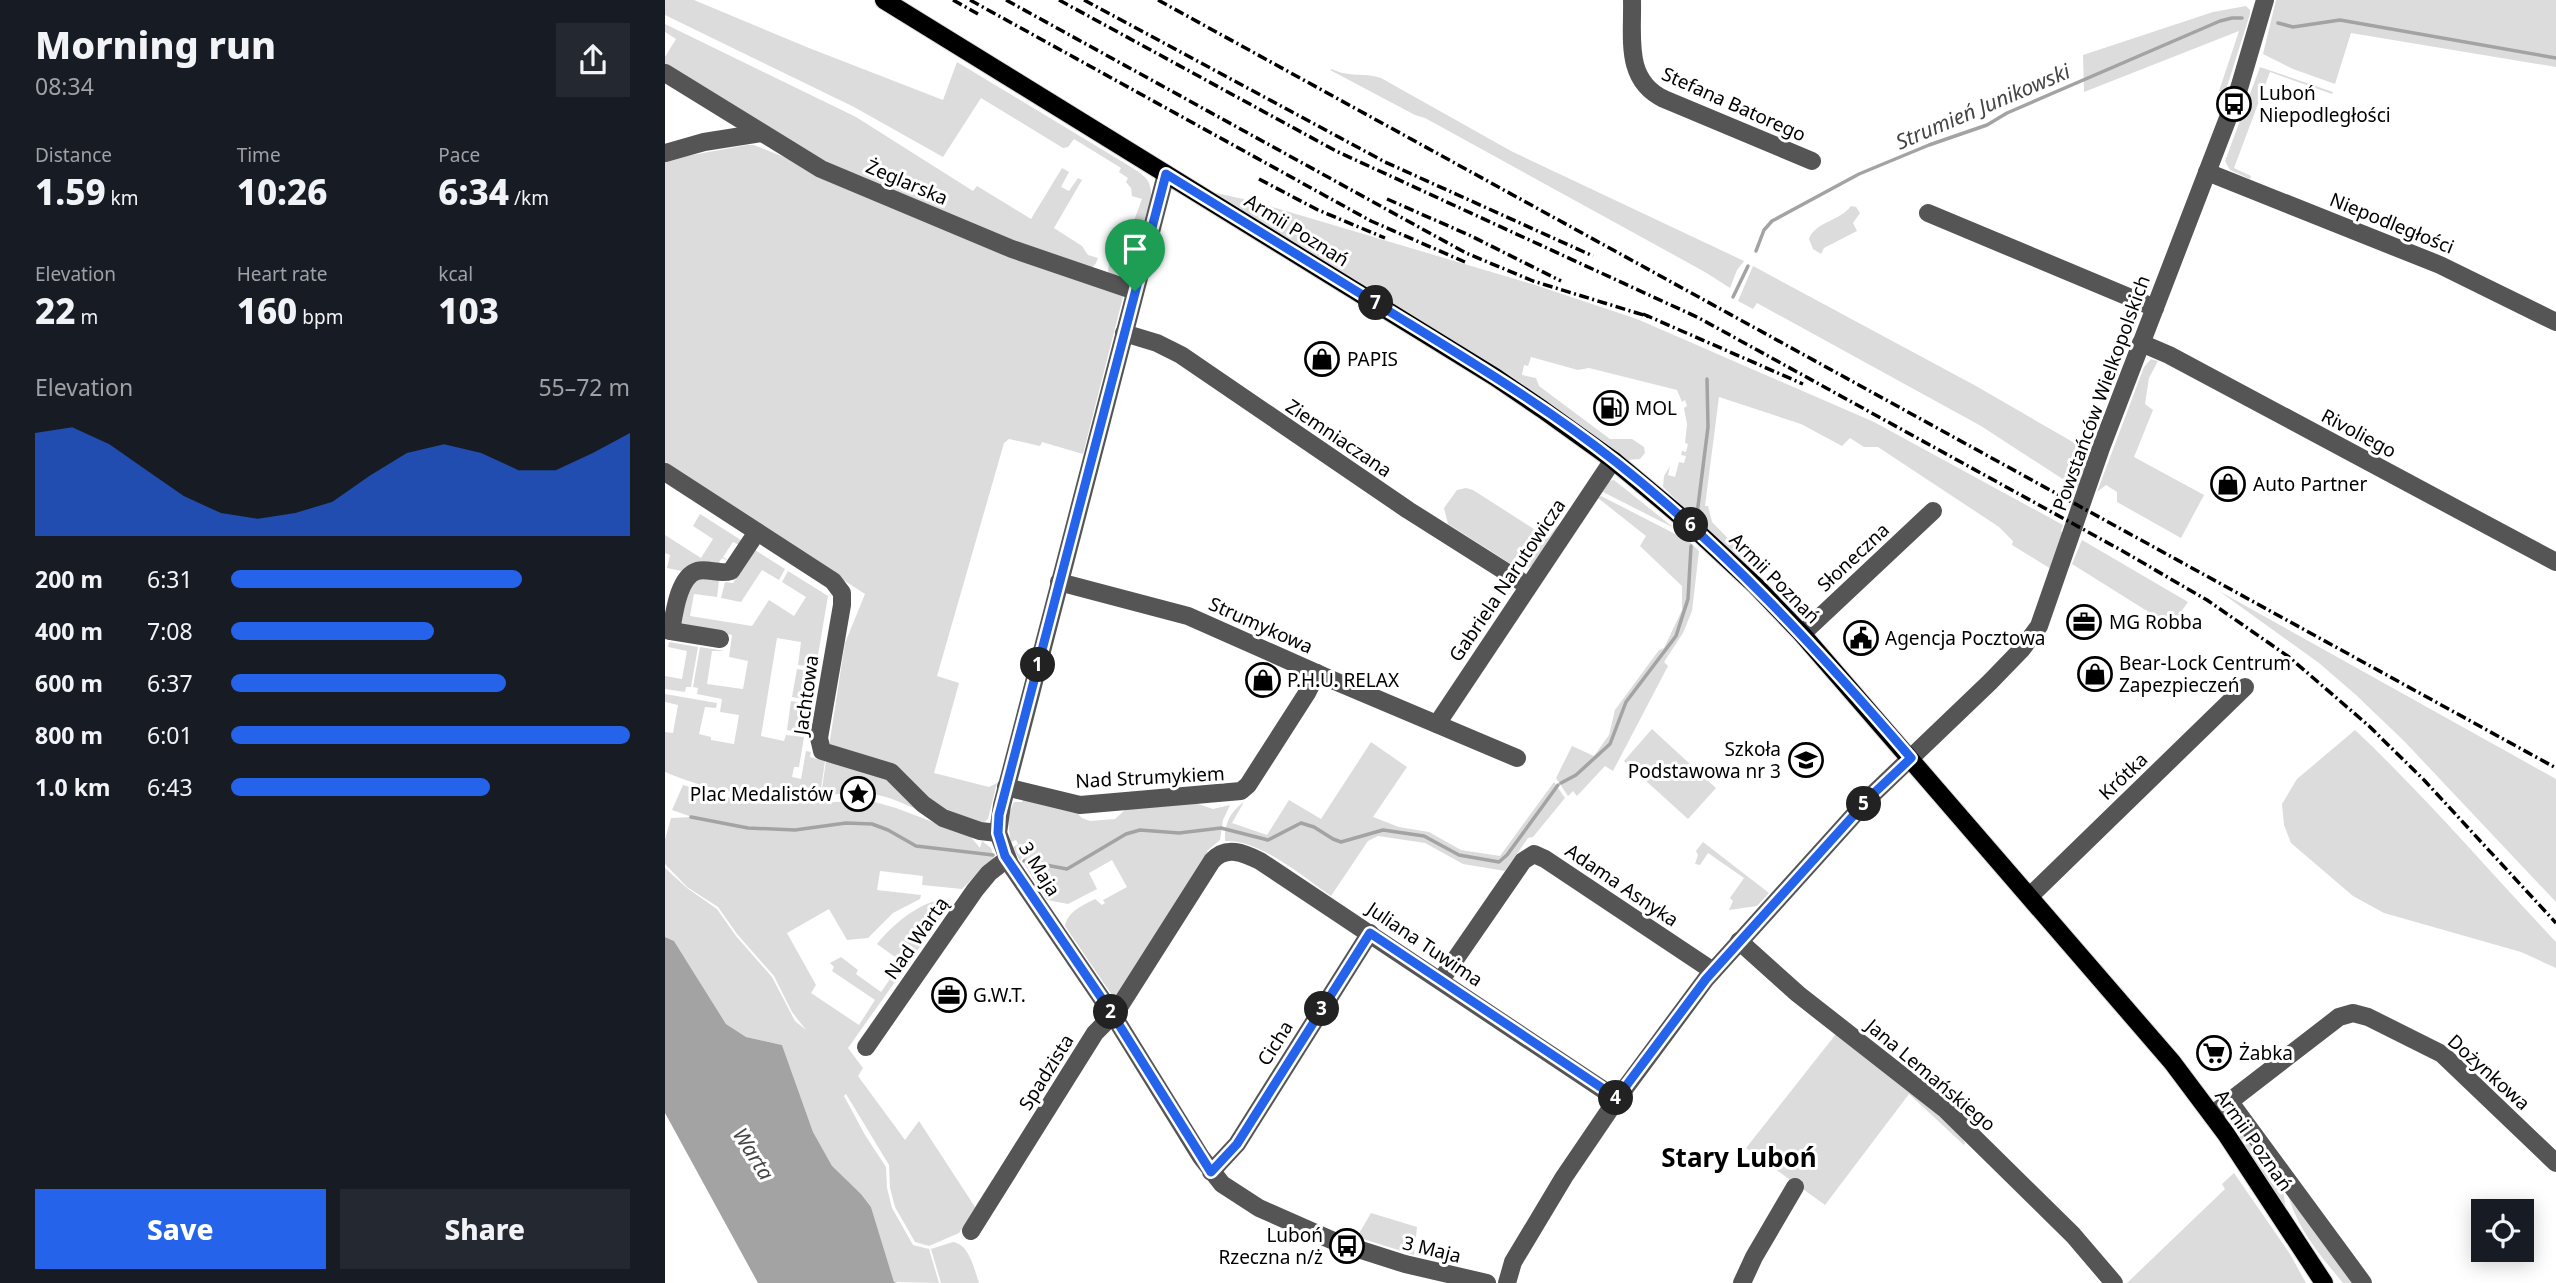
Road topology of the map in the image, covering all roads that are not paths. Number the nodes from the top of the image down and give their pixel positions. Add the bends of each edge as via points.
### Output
1 (884, 0) edge
2 (1632, 0) edge
3 (2265, 0) edge
4 (665, 74) edge
5 (761, 133) junction
6 (665, 152) edge
7 (1812, 161) dead end
8 (2207, 172) junction
9 (1166, 174) junction
10 (1928, 213) dead end
11 (1135, 291) junction
12 (2155, 308) junction
13 (2556, 322) edge
14 (1123, 333) junction
15 (2141, 343) junction
16 (1613, 460) junction
17 (665, 472) edge
18 (1933, 511) dead end
19 (757, 532) junction
20 (2556, 562) edge
21 (1059, 582) junction
22 (1528, 586) junction
23 (668, 630) edge
24 (1802, 634) junction
25 (720, 639) dead end
26 (1317, 673) junction
27 (2245, 687) dead end
28 (1437, 724) junction
29 (1517, 758) dead end
30 (1911, 758) junction
31 (1006, 787) junction
32 (998, 833) junction
33 (1007, 859) junction
34 (1207, 869) joint
35 (2030, 896) junction
36 (1370, 933) junction
37 (1739, 941) junction
38 (1713, 971) junction
39 (1441, 980) junction
40 (1113, 1015) junction
41 (866, 1047) dead end
42 (1617, 1098) junction
43 (2230, 1102) junction
44 (2212, 1115) junction
45 (2556, 1163) edge
46 (1211, 1172) junction
47 (1795, 1187) dead end
48 (971, 1231) dead end
49 (1461, 1281) edge
50 (1487, 1283) edge
51 (1507, 1283) edge
52 (1742, 1283) edge
53 (2114, 1283) edge
54 (2324, 1283) edge
55 (2364, 1283) edge

1 - 9 main road, Armii Poznań
2 - 7 street, Stefana Batorego via 1635,67 1646,88
3 - 8 street, Powstańców Wielkopolskich via 2241,83
4 - 5 street, Żeglarska
5 - 6 street
5 - 11 street, Żeglarska via 829,172 1013,249
8 - 12 street, Powstańców Wielkopolskich
8 - 13 street, Niepodległości via 2447,268
9 - 11 street, 3 Maja
9 - 16 main road, Armii Poznań via 1495,377
10 - 12 street
11 - 14 street, 3 Maja
12 - 15 street, Powstańców Wielkopolskich
14 - 21 street, 3 Maja
14 - 22 street, Ziemniaczana via 1174,350
15 - 20 street, Rivoliego
15 - 30 street, Powstańców Wielkopolskich via 2039,626 2016,656
16 - 22 street, Gabriela Narutowicza
16 - 24 main road, Armii Poznań via 1716,548
17 - 19 street, Jachtowa
18 - 24 street, Słoneczna
19 - 23 street via 731,571 700,571 688,578
19 - 32 street, Jachtowa via 834,581 842,593 819,738 822,751 891,772 930,810 952,822
21 - 26 street, Strumykowa via 1188,616
21 - 31 street, 3 Maja
22 - 28 street, Gabriela Narutowicza
23 - 25 street
24 - 30 main road, Armii Poznań
26 - 28 street, Strumykowa
26 - 31 street, Nad Strumykiem via 1241,791 1089,806
27 - 35 street, Krótka
28 - 29 street, Strumykowa
30 - 35 main road, Armii Poznań
30 - 37 street, Powstańców Wielkopolskich
31 - 32 street, 3 Maja
32 - 33 street, 3 Maja
33 - 40 street, 3 Maja
33 - 41 street, Nad Wartą via 975,890
34 - 36 street, Juliana Tuwima via 1226,851 1252,857
34 - 40 street, Spadzista
35 - 44 main road, Armii Poznań
36 - 39 street, Juliana Tuwima
36 - 46 street, Cicha via 1237,1144
37 - 38 street, Powstańców Wielkopolskich
37 - 53 street, Jana Lemańskiego via 1798,994 1946,1110 2073,1235
38 - 39 street, Adama Asnyka via 1534,854 1523,861
38 - 42 street, Powstańców Wielkopolskich
39 - 42 street, Juliana Tuwima
40 - 46 street, 3 Maja
40 - 48 street, Spadzista via 1095,1033
42 - 51 street, Powstańców Wielkopolskich via 1546,1204 1513,1262
43 - 44 street, Dożynkowa
43 - 45 street, Dożynkowa via 2340,1017 2354,1013 2442,1054
43 - 55 street, Armii Poznań
44 - 54 main road, Armii Poznań
46 - 49 street, 3 Maja via 1250,1203 1317,1235
47 - 52 street
49 - 50 street, 3 Maja

